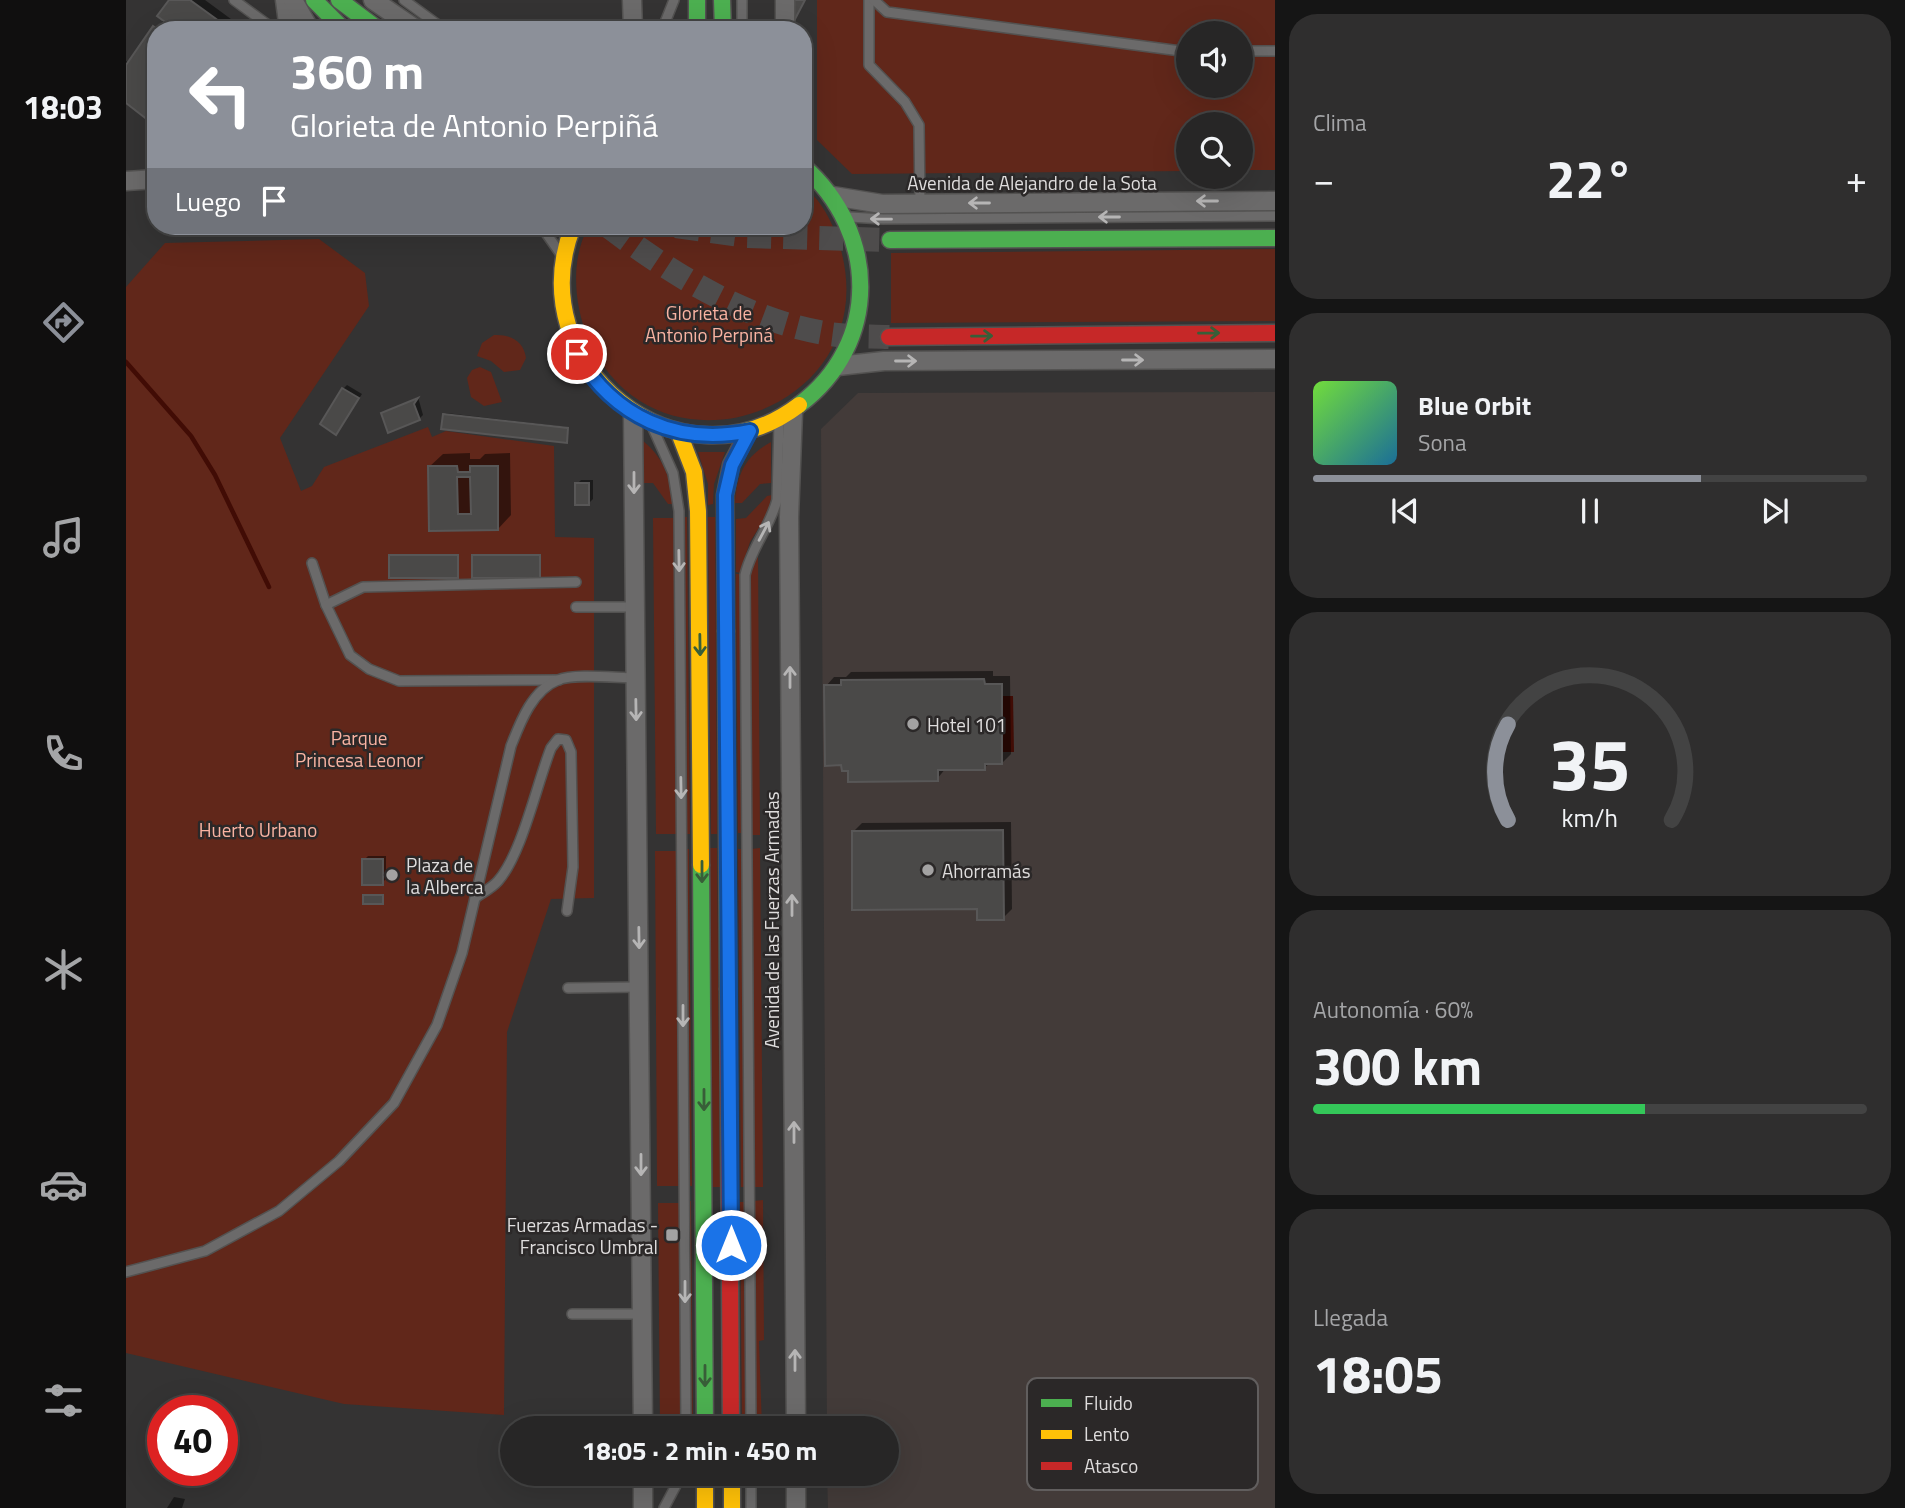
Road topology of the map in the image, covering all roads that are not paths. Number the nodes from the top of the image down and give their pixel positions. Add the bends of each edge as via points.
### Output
1 (234, 0) edge
2 (285, 0) edge
3 (293, 0) edge
4 (314, 0) edge
5 (339, 0) edge
6 (373, 0) edge
7 (404, 0) edge
8 (632, 0) edge
9 (674, 0) edge
10 (697, 0) edge
11 (722, 0) edge
12 (742, 0) edge
13 (785, 0) edge
14 (871, 0) edge
15 (263, 21) edge
16 (288, 21) edge
17 (305, 21) edge
18 (335, 21) edge
19 (367, 21) edge
20 (404, 21) edge
21 (433, 21) edge
22 (633, 21) edge
23 (666, 21) edge
24 (697, 21) edge
25 (723, 21) edge
26 (742, 21) edge
27 (785, 21) edge
28 (1176, 50) edge
29 (1253, 51) edge
30 (1275, 51) edge
31 (812, 175) edge
32 (147, 180) edge
33 (126, 181) edge
34 (833, 196) junction
35 (1275, 201) edge
36 (920, 204) junction
37 (845, 216) junction
38 (1275, 216) edge
39 (547, 235) edge
40 (567, 235) edge
41 (1275, 238) edge
42 (890, 240) tunnel mouth
43 (563, 257) junction
44 (1275, 333) edge
45 (889, 337) tunnel mouth
46 (1275, 359) edge
47 (838, 366) junction
48 (633, 414) junction
49 (786, 416) junction
50 (652, 424) junction
51 (750, 431) junction
52 (678, 433) junction
53 (312, 563) dead end
54 (576, 582) dead end
55 (326, 605) junction
56 (576, 607) dead end
57 (635, 607) junction
58 (635, 678) junction
59 (559, 680) junction
60 (475, 898) junction
61 (567, 911) dead end
62 (639, 987) junction
63 (568, 988) dead end
64 (126, 1272) edge
65 (572, 1314) dead end
66 (642, 1314) junction
67 (643, 1416) edge
68 (686, 1416) edge
69 (705, 1416) edge
70 (732, 1416) edge
71 (751, 1416) edge
72 (796, 1416) edge
73 (643, 1486) edge
74 (676, 1486) edge
75 (705, 1486) edge
76 (732, 1486) edge
77 (751, 1486) edge
78 (796, 1486) edge
79 (643, 1508) edge
80 (664, 1508) edge
81 (705, 1508) edge
82 (732, 1508) edge
83 (751, 1508) edge
84 (796, 1508) edge

1 - 15 lane
2 - 16 street
3 - 17 street
4 - 18 street
5 - 19 street
6 - 20 street
7 - 21 lane
8 - 22 street
9 - 23 lane
10 - 24 street
11 - 25 street
12 - 26 lane
13 - 27 street
14 - 28 lane via 887,12
14 - 36 lane via 869,65 905,102 919,125
29 - 30 lane
31 - 34 street
32 - 33 street
34 - 36 street, Avenida de Alejandro de la Sota via 872,204
34 - 37 street
35 -> 36 street, Avenida de Alejandro de la Sota
38 -> 37 lane, Avenida de Alejandro de la Sota
37 - 47 street via 857,249 861,301 853,335
39 - 43 lane
40 - 43 street
41 - 42 street
43 - 48 street via 562,310 577,354 598,386
45 -> 44 street
47 -> 46 street via 884,361
47 - 49 street via 822,387
48 - 50 street
48 -> 57 street
49 - 51 street
71 -> 49 lane, Avenida de las Fuerzas Armadas via 745,575 748,559 774,512
72 -> 49 street, Avenida de las Fuerzas Armadas
50 - 52 street
50 -> 68 lane via 673,473 679,511
51 - 52 street via 714,436
51 - 70 street via 732,465 725,495
52 -> 69 street via 694,472 698,511
53 - 55 lane
54 - 55 lane via 363,587
55 - 59 lane via 350,655 399,681
56 - 57 lane
57 - 58 street
58 - 59 lane
58 -> 62 street
59 - 60 lane via 540,694 521,718
60 - 61 lane via 498,881 516,849 551,748 558,739 566,740 571,752 573,867
60 - 64 lane via 437,1025 394,1103 339,1161 279,1211 205,1251
62 - 63 lane
62 -> 66 street
65 - 66 lane
66 - 67 street
73 - 79 street
74 - 80 lane
75 - 81 street
76 - 82 street
77 - 83 lane
78 - 84 street

